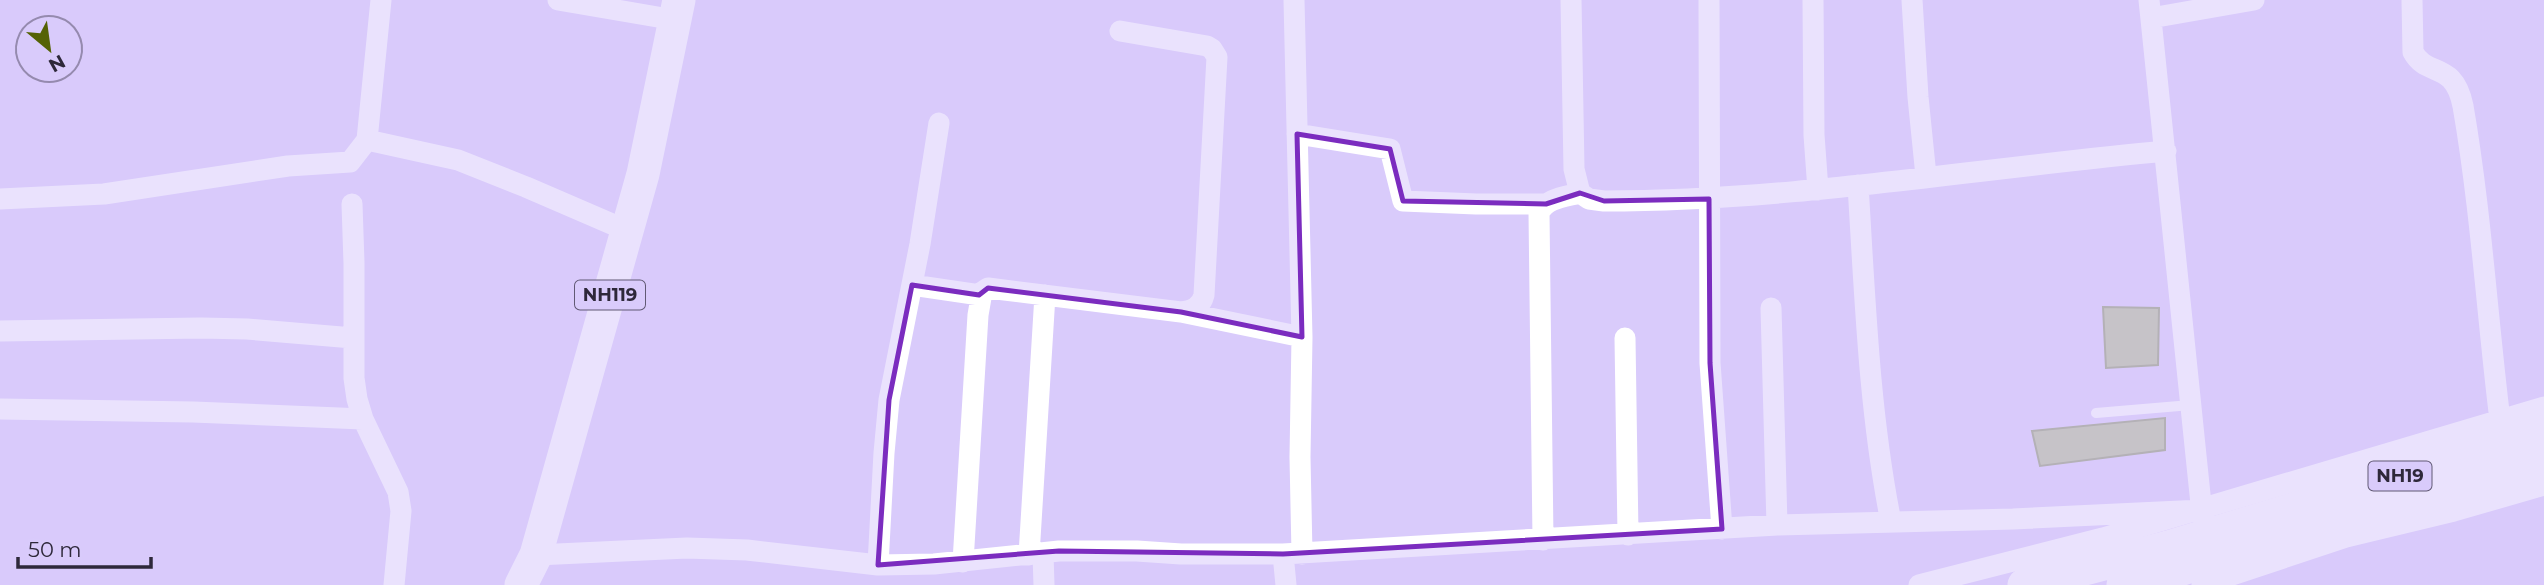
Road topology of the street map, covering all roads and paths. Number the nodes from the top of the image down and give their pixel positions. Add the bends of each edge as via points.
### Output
1 (381, 0) edge
2 (558, 0) edge
3 (1294, 0) edge
4 (1571, 0) edge
5 (1709, 0) edge
6 (1813, 0) edge
7 (1912, 0) edge
8 (2254, 0) edge
9 (2412, 0) edge
10 (2150, 9) edge
11 (677, 10) edge
12 (1120, 31) dead end
13 (939, 123) dead end
14 (1297, 134) junction
15 (367, 140) junction
16 (2166, 151) junction
17 (1926, 176) junction
18 (1858, 185) junction
19 (1818, 190) junction
20 (1580, 193) junction
21 (0, 199) edge
22 (1709, 199) junction
23 (352, 204) dead end
24 (1546, 204) junction
25 (628, 231) junction
26 (912, 285) junction
27 (981, 295) junction
28 (1045, 295) junction
29 (1770, 308) dead end
30 (1181, 312) junction
31 (0, 331) edge
32 (1303, 337) junction
33 (353, 338) junction
34 (1625, 338) dead end
35 (2191, 405) junction
36 (2544, 407) edge
37 (0, 409) edge
38 (2096, 414) dead end
39 (363, 419) junction
40 (2500, 420) junction
41 (2544, 433) edge
42 (2544, 461) edge
43 (2544, 485) edge
44 (2202, 510) junction
45 (1891, 522) junction
46 (1776, 525) junction
47 (1721, 529) junction
48 (2256, 531) junction
49 (1628, 535) junction
50 (1543, 540) junction
51 (1036, 554) junction
52 (1292, 554) junction
53 (536, 555) junction
54 (963, 562) junction
55 (878, 565) junction
56 (2182, 568) edge
57 (2224, 582) edge
58 (394, 585) edge
59 (521, 585) edge
60 (1044, 585) edge
61 (1286, 585) edge
62 (1919, 585) edge
63 (2024, 585) edge
64 (2123, 585) edge

1 - 15 street
2 - 11 street
3 - 14 street
4 - 20 street via 1574,169
5 - 22 street
6 - 19 street
7 - 17 street
8 - 10 street
9 - 40 street via 2416,58 2451,78 2461,96 2481,231
10 - 16 street
11 - 25 highway, NH119
12 - 30 street via 1207,46 1217,57 1206,284 1199,306
13 - 26 street
14 - 24 street via 1390,149 1403,201
14 - 32 street
15 - 21 street via 350,162 288,166 104,194
15 - 25 street via 458,160
16 - 17 street
16 - 35 street
17 - 18 street
18 - 19 street
18 - 45 street via 1871,373
19 - 22 street
20 - 22 street via 1604,201
20 - 24 street
22 - 47 street via 1710,363
23 - 33 street
24 - 50 street via 1539,214
25 - 53 highway, NH119
26 - 27 street
26 - 55 street via 889,400
27 - 28 street via 988,288
27 - 54 street
28 - 30 street
28 - 51 street
29 - 46 street
30 - 32 street
31 - 33 street via 213,328
32 - 52 street
33 - 39 street via 354,378
34 - 49 street
35 - 38 lane
35 - 44 street
36 - 40 street
37 - 39 street
39 - 58 street via 398,492 401,511
40 - 44 street
41 - 48 highway, NH19
42 - 48 highway, NH19
43 - 57 street via 2346,537
44 - 45 street
44 - 57 street
44 - 62 street
45 - 46 street
46 - 47 street
47 - 49 street
48 - 56 highway, NH19
49 - 50 street
50 - 52 street
51 - 52 street
51 - 54 street
51 - 60 street
52 - 61 street
53 - 55 street via 687,548
53 - 59 highway, NH119
54 - 55 street
56 - 57 street
56 - 63 highway, NH19
56 - 64 highway, NH19

